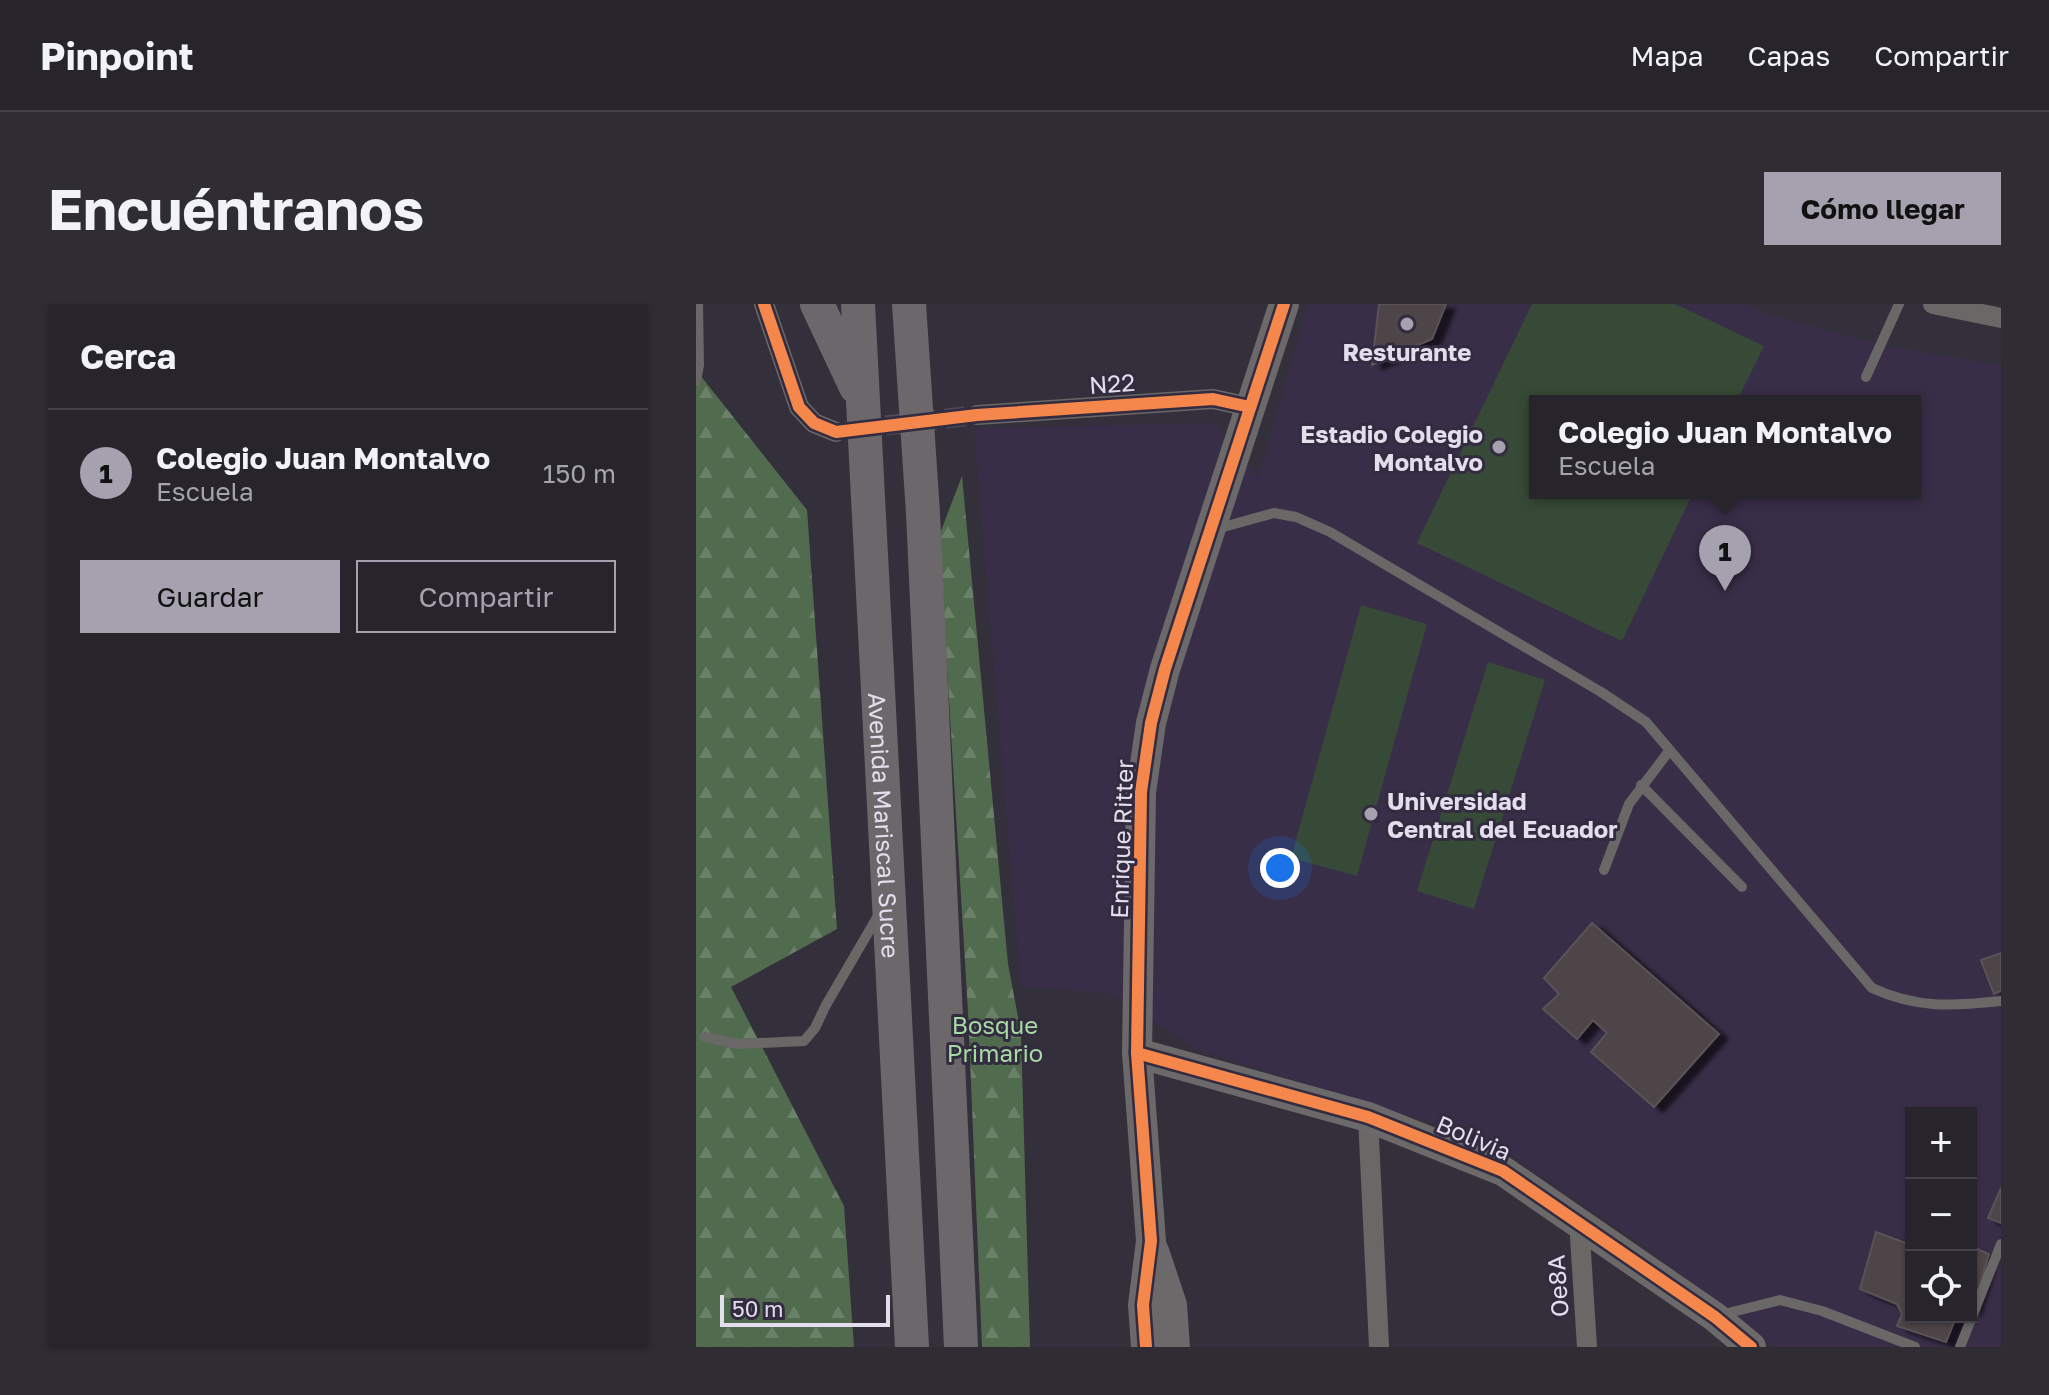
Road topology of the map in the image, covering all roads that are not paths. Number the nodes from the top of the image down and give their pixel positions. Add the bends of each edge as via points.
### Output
1 (698, 304) edge
2 (764, 304) edge
3 (817, 304) edge
4 (858, 304) edge
5 (909, 304) edge
6 (1284, 304) edge
7 (1899, 304) edge
8 (1933, 304) edge
9 (2001, 318) edge
10 (1866, 377) dead end
11 (696, 381) edge
12 (862, 398) junction
13 (1250, 407) junction
14 (977, 415) tunnel mouth
15 (836, 432) tunnel mouth
16 (1209, 531) junction
17 (1669, 751) junction
18 (1641, 785) junction
19 (1604, 870) dead end
20 (1742, 887) dead end
21 (890, 895) junction
22 (2001, 1001) edge
23 (705, 1037) dead end
24 (1137, 1053) junction
25 (1368, 1117) junction
26 (1579, 1221) junction
27 (1151, 1241) junction
28 (2001, 1244) edge
29 (1715, 1317) junction
30 (912, 1347) edge
31 (961, 1347) edge
32 (1146, 1347) edge
33 (1175, 1347) edge
34 (1379, 1347) edge
35 (1587, 1347) edge
36 (1751, 1347) edge
37 (1915, 1347) edge
38 (1960, 1347) edge

1 - 11 lane
2 - 15 street via 799,407 814,423
3 - 12 main road
4 - 12 main road, Avenida Mariscal Sucre
5 - 31 main road
6 - 13 street, Enrique Ritter
7 - 10 lane
8 - 9 street
12 - 21 main road, Avenida Mariscal Sucre
13 - 14 street, N22 via 1213,399
13 - 16 street, Enrique Ritter
16 - 17 lane via 1274,513 1330,532 1601,692 1646,722
16 - 24 street, Enrique Ritter via 1165,669 1145,756
17 - 18 lane
17 - 22 lane via 1872,988 1923,1005
18 - 19 lane
18 - 20 lane
21 - 23 lane via 804,1041 737,1044
21 - 30 main road, Avenida Mariscal Sucre
24 - 25 street, Bolivia
24 - 27 street, Enrique Ritter
25 - 26 street, Bolivia via 1503,1171
25 - 34 street
26 - 29 street, Bolivia
26 - 35 street, Oe8A
27 - 32 street, Enrique Ritter via 1143,1305
27 - 33 street, Enrique Ritter via 1172,1305
28 - 38 lane
29 - 36 street, Bolivia
29 - 37 lane via 1780,1300

